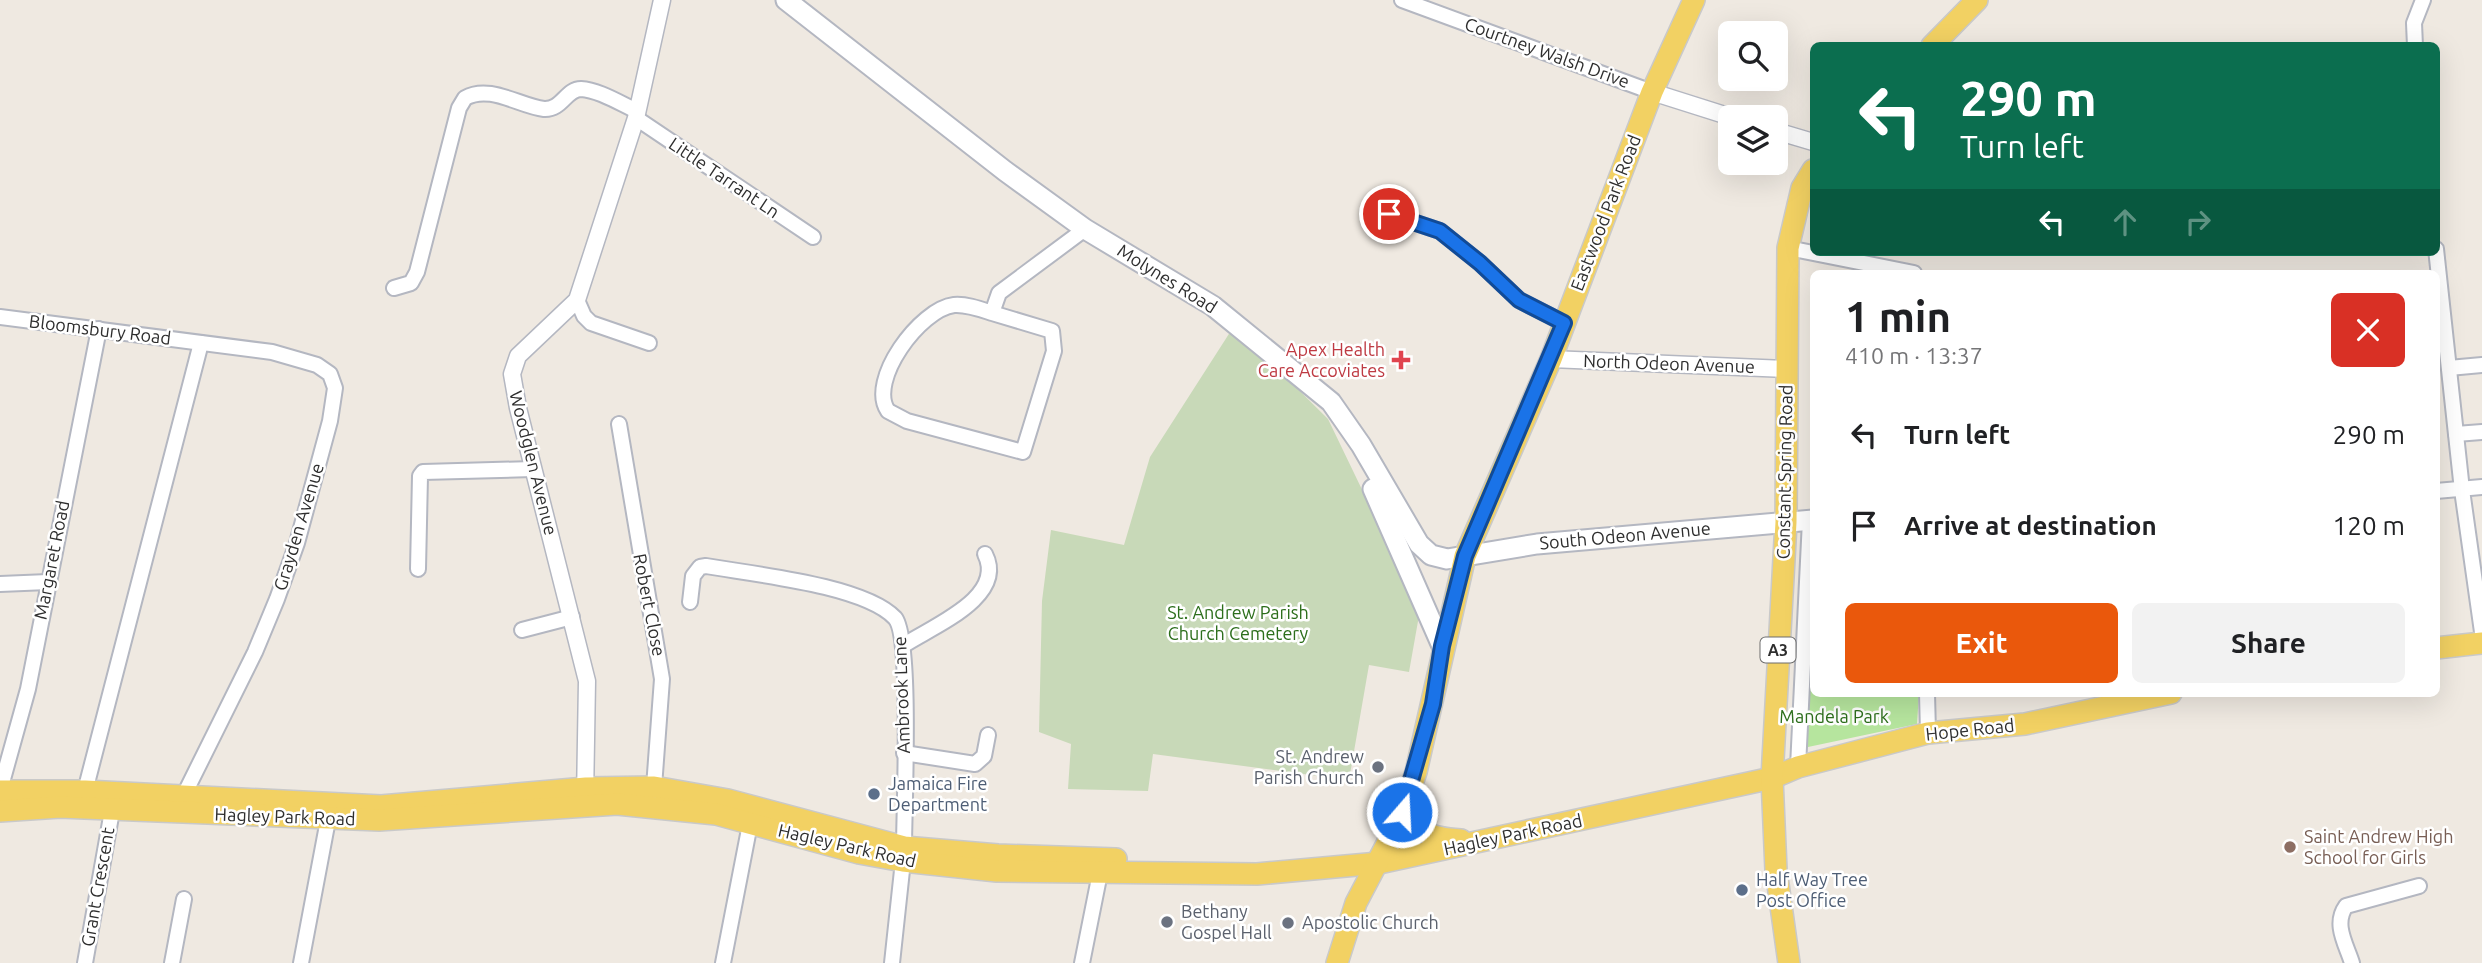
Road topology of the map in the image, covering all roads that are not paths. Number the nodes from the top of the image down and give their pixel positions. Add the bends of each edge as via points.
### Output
1 (662, 0) edge
2 (786, 0) edge
3 (1402, 0) edge
4 (1694, 0) edge
5 (1976, 0) edge
6 (2423, 0) edge
7 (1936, 42) edge
8 (2415, 42) edge
9 (1653, 92) junction
10 (1718, 113) edge
11 (636, 114) junction
12 (1788, 135) edge
13 (1810, 141) edge
14 (1810, 175) edge
15 (1389, 214) dead end
16 (1085, 229) junction
17 (813, 237) dead end
18 (1788, 248) junction
19 (1810, 252) edge
20 (1828, 256) edge
21 (1899, 270) edge
22 (394, 288) dead end
23 (577, 300) junction
24 (2440, 308) edge
25 (992, 313) junction
26 (0, 317) edge
27 (1564, 323) junction
28 (99, 329) junction
29 (201, 343) junction
30 (649, 343) dead end
31 (1551, 359) junction
32 (2482, 365) edge
33 (2449, 368) junction
34 (1788, 369) junction
35 (1317, 391) junction
36 (2452, 400) junction
37 (2440, 402) edge
38 (619, 424) dead end
39 (2482, 432) edge
40 (2456, 434) junction
41 (533, 468) junction
42 (2482, 487) edge
43 (2462, 490) junction
44 (2440, 491) edge
45 (1810, 520) edge
46 (1786, 522) junction
47 (985, 554) dead end
48 (1810, 555) edge
49 (1465, 556) junction
50 (418, 569) dead end
51 (48, 582) junction
52 (0, 584) edge
53 (690, 602) dead end
54 (572, 617) junction
55 (522, 630) dead end
56 (2482, 632) edge
57 (2482, 643) edge
58 (904, 645) junction
59 (1442, 646) junction
60 (2440, 648) edge
61 (1927, 697) edge
62 (2138, 697) edge
63 (1928, 733) junction
64 (988, 735) dead end
65 (904, 753) junction
66 (1798, 767) junction
67 (1772, 778) junction
68 (654, 787) junction
69 (0, 791) edge
70 (85, 791) junction
71 (184, 796) junction
72 (1408, 796) junction
73 (585, 797) junction
74 (0, 811) edge
75 (112, 811) junction
76 (328, 820) junction
77 (750, 824) junction
78 (1488, 842) junction
79 (904, 854) junction
80 (1382, 856) junction
81 (1100, 873) junction
82 (2419, 887) dead end
83 (184, 899) dead end
84 (85, 963) edge
85 (173, 963) edge
86 (301, 963) edge
87 (723, 963) edge
88 (892, 963) edge
89 (1082, 963) edge
90 (1337, 963) edge
91 (1789, 963) edge
92 (2352, 963) edge

1 - 11 street, Woodglen Avenue
2 - 16 main road, Molynes Road
3 - 9 street, Courtney Walsh Drive
4 - 9 main road, Eastwood Park Road
5 - 7 main road
6 - 8 street via 2414,23
9 - 10 street
9 - 27 main road, Eastwood Park Road
11 - 17 street, Little Tarrant Ln
11 - 22 street, Little Tarrant Ln via 584,89 547,109 490,94 465,98 417,272 411,283
11 - 23 street, Woodglen Avenue
12 - 13 street
14 - 18 main road, Constant Spring Road / A3 via 1802,188
15 - 27 street via 1440,231 1519,300
16 - 25 street via 999,292
16 - 35 main road, Molynes Road via 1213,306
18 - 19 street
18 - 34 main road, Constant Spring Road / A3
20 - 21 street
23 - 30 street via 591,323
23 - 41 street, Woodglen Avenue via 514,365 513,386
24 - 33 street
25 - 25 street via 953,305 924,320 898,353 889,375 882,397 888,411 907,421 1023,452 1054,351 1052,331
26 - 28 street, Bloomsbury Road
27 - 31 main road, Eastwood Park Road
28 - 29 street, Bloomsbury Road
28 - 51 street, Margaret Road
29 - 70 street
29 - 71 street, Grayden Avenue via 300,358 330,374 335,388 330,421 281,588
31 - 34 street, North Odeon Avenue
31 - 49 main road, Eastwood Park Road
32 - 33 street
33 - 36 street
34 - 46 main road, Constant Spring Road / A3
35 - 49 main road, South Odeon Avenue via 1354,434 1424,551 1439,558
35 - 59 main road, Molynes Road via 1374,489
36 - 37 street
36 - 40 street
38 - 68 street, Robert Close via 662,679
39 - 40 street
40 - 43 street
41 - 50 street via 423,472
41 - 54 street, Woodglen Avenue
42 - 43 street
43 - 44 street
43 - 56 street
45 - 46 main road, South Odeon Avenue
46 - 49 main road, South Odeon Avenue via 1537,544
46 - 67 main road, Constant Spring Road / A3
47 - 58 street via 990,573 982,593
48 - 66 street
49 - 59 main road, Eastwood Park Road
51 - 52 street
51 - 69 street, Margaret Road via 28,689
53 - 58 street, Ambrook Lane via 693,576 700,567 814,584 887,612 900,627
54 - 55 street
54 - 73 street, Woodglen Avenue via 587,681
57 - 60 main road
58 - 65 street, Ambrook Lane
59 - 72 main road, Eastwood Park Road via 1433,704
61 - 63 street
62 - 63 main road, Hope Road via 2025,724
63 - 66 main road, Hope Road
64 - 65 street via 984,756 975,764
65 - 79 street, Ambrook Lane
66 - 67 main road, Hope Road
67 - 78 main road, Hagley Park Road
67 - 91 main road, Constant Spring Road via 1776,870
68 - 73 main road, Hagley Park Road
68 - 79 main road, Hagley Park Road via 728,800
69 - 70 main road, Hagley Park Road
70 - 71 main road, Hagley Park Road
71 - 73 main road, Hagley Park Road via 382,806
72 - 78 main road via 1412,817 1425,833 1435,838
72 - 80 main road, Eastwood Park Road
73 - 76 main road, Hagley Park Road via 379,820
73 - 77 main road, Hagley Park Road via 716,814
74 - 75 main road, Hagley Park Road via 60,807
75 - 76 main road, Hagley Park Road
75 - 84 street, Grant Crescent
76 - 86 street
77 - 79 main road, Hagley Park Road via 859,853
77 - 87 street
78 - 80 main road, Hagley Park Road
79 - 80 main road, Hagley Park Road via 1224,861
79 - 81 main road, Hagley Park Road via 997,871
79 - 88 street, Ambrook Lane
80 - 81 main road, Hagley Park Road via 1257,874
80 - 90 main road, Eastwood Park Road via 1356,903
81 - 89 street
82 - 92 street via 2346,906 2340,928
83 - 85 street

